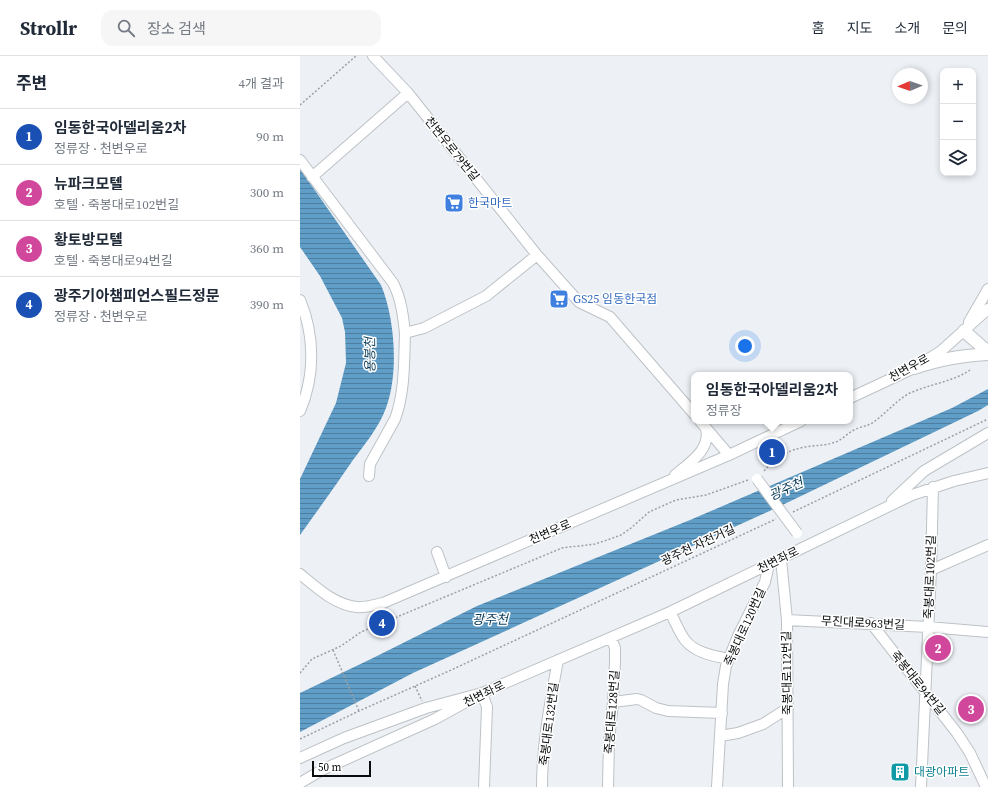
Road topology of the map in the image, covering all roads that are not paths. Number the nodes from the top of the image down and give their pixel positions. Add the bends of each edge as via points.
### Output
1 (373, 56) edge
2 (408, 93) junction
3 (300, 160) edge
4 (312, 177) junction
5 (537, 255) junction
6 (988, 289) edge
7 (300, 300) edge
8 (988, 309) edge
9 (964, 331) junction
10 (406, 333) junction
11 (988, 353) edge
12 (914, 368) junction
13 (853, 397) edge
14 (691, 411) edge
15 (300, 412) edge
16 (795, 424) edge
17 (703, 425) edge
18 (988, 434) edge
19 (729, 455) junction
20 (988, 473) edge
21 (369, 476) dead end
22 (758, 476) road end
23 (669, 481) junction
24 (933, 487) junction
25 (885, 508) junction
26 (988, 545) edge
27 (806, 547) junction
28 (437, 552) dead end
29 (781, 559) junction
30 (769, 564) junction
31 (931, 570) junction
32 (300, 574) edge
33 (446, 577) junction
34 (670, 612) junction
35 (787, 620) junction
36 (871, 624) junction
37 (928, 627) junction
38 (988, 632) edge
39 (611, 638) junction
40 (728, 659) junction
41 (558, 660) junction
42 (482, 693) junction
43 (926, 694) junction
44 (613, 702) junction
45 (788, 708) junction
46 (722, 713) junction
47 (720, 736) junction
48 (300, 758) edge
49 (300, 783) edge
50 (484, 787) edge
51 (542, 787) edge
52 (608, 787) edge
53 (717, 787) edge
54 (788, 787) edge
55 (921, 787) edge
56 (986, 787) edge

1 - 2 street, 천변우로79번길
2 - 4 street
2 - 5 street, 천변우로79번길
3 - 4 street
4 - 10 street via 393,282 398,291
5 - 10 street via 481,299 424,328
5 - 14 street, 천변우로79번길 via 579,302 610,317
6 - 9 street, 천변우로
7 - 15 street via 308,323 312,354 310,381
8 - 9 street, 천변우로
9 - 11 main road
9 - 12 street, 천변우로
10 - 21 street via 398,411 370,464
11 - 12 main road via 936,360
12 - 13 street, 천변우로
16 - 19 street, 천변우로
17 - 19 street
17 - 23 street via 707,440 703,449
18 - 25 street, 천변좌로 via 924,471
19 - 23 street, 천변우로
20 - 24 street, 천변좌로
22 - 27 street, bridge
23 - 33 street, 천변우로
24 - 25 street, 천변좌로
24 - 31 street, 죽봉대로102번길
25 - 27 street, 천변좌로
26 - 31 street
27 - 29 street, 천변좌로
28 - 33 street
29 - 30 street, 천변좌로
29 - 35 street, 죽봉대로112번길
30 - 34 street, 천변좌로
30 - 40 street, 죽봉대로120번길 via 765,582
31 - 37 street, 죽봉대로102번길
32 - 33 street, 천변우로 via 338,601 358,607 383,603
34 - 39 street, 천변좌로
34 - 40 street via 691,647
35 - 36 street, 무진대로963번길
35 - 45 street, 죽봉대로112번길
36 - 37 street, 무진대로963번길
36 - 43 street, 죽봉대로94번길
37 - 38 street, 무진대로963번길
37 - 43 street, 죽봉대로102번길
39 - 41 street, 천변좌로
39 - 44 street, 죽봉대로128번길 via 615,648
40 - 46 street, 죽봉대로120번길 via 723,684
41 - 42 street, 천변좌로
41 - 51 street, 죽봉대로132번길 via 548,711
42 - 48 street via 426,708 344,738
42 - 49 street, 천변좌로 via 435,719 322,770
42 - 50 street via 487,707
43 - 55 street, 죽봉대로102번길
43 - 56 street, 죽봉대로94번길 via 970,753
44 - 46 street via 637,699 668,711
44 - 52 street, 죽봉대로128번길
45 - 47 street via 763,724
45 - 54 street, 죽봉대로112번길
46 - 47 street, 죽봉대로120번길
47 - 53 street, 죽봉대로120번길

